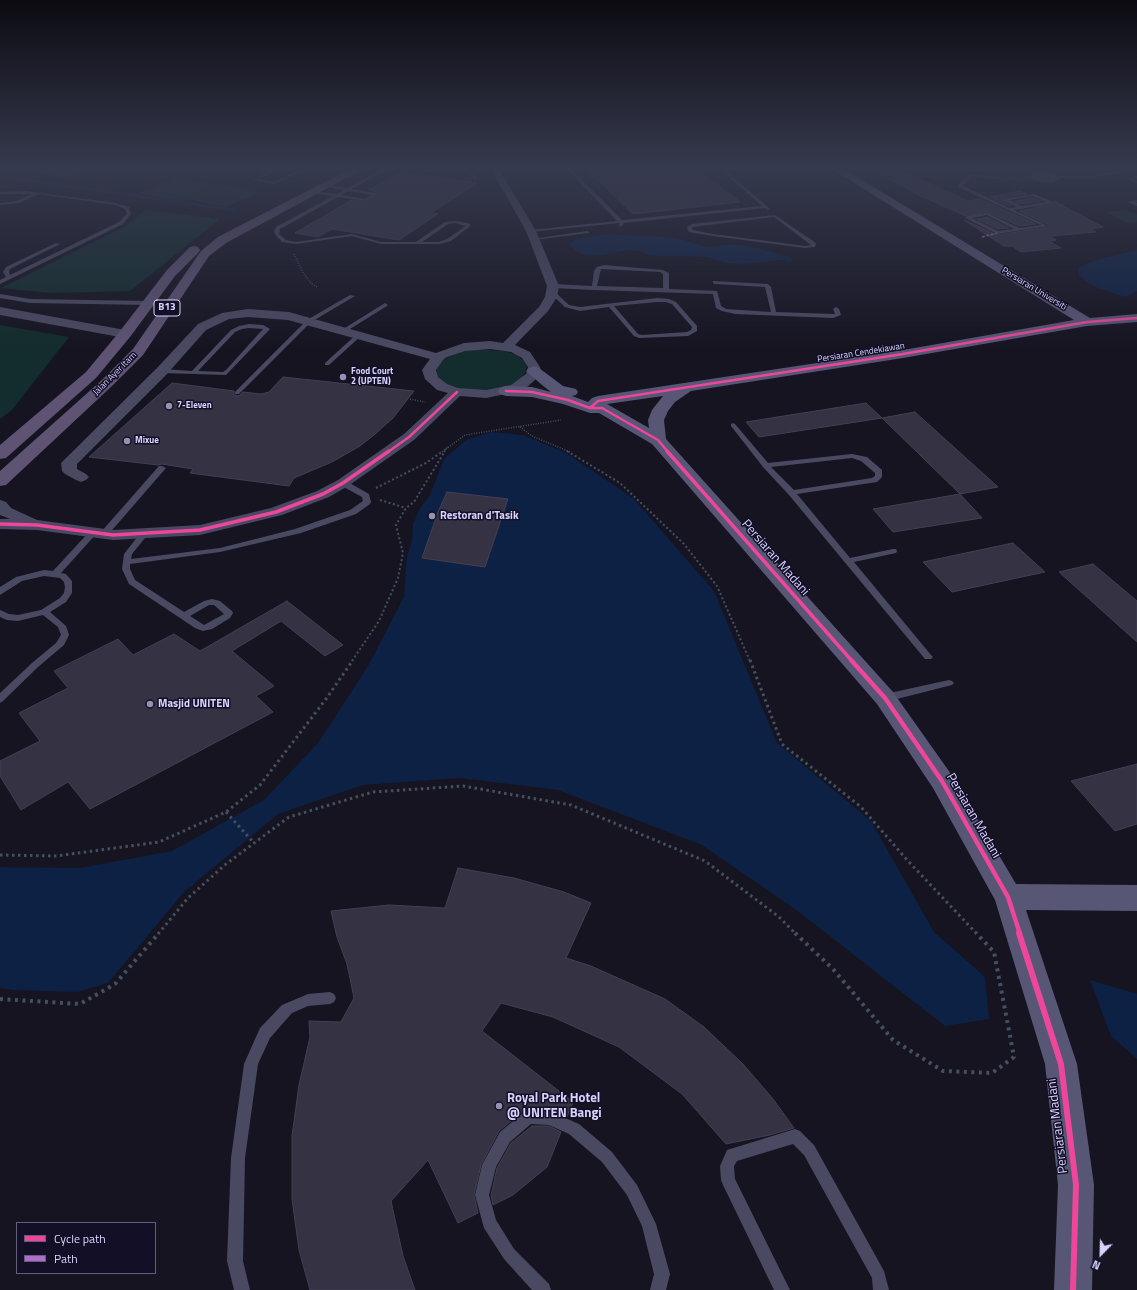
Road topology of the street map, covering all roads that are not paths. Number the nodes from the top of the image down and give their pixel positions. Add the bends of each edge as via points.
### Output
1 (109, 229) edge
2 (223, 229) edge
3 (241, 229) edge
4 (277, 229) edge
5 (438, 229) edge
6 (463, 229) edge
7 (529, 229) edge
8 (576, 229) edge
9 (690, 229) edge
10 (793, 229) edge
11 (936, 229) edge
12 (990, 229) edge
13 (1024, 229) edge
14 (1019, 230) joint
15 (590, 232) dead end
16 (532, 235) junction
17 (417, 243) junction
18 (73, 247) junction
19 (9, 278) junction
20 (0, 282) edge
21 (594, 288) junction
22 (552, 289) junction
23 (666, 291) junction
24 (715, 292) junction
25 (0, 296) edge
26 (352, 296) dead end
27 (149, 303) junction
28 (385, 305) dead end
29 (610, 306) junction
30 (1065, 308) junction
31 (836, 309) dead end
32 (0, 311) edge
33 (774, 314) junction
34 (1137, 318) edge
35 (1118, 320) junction
36 (309, 321) junction
37 (1087, 322) junction
38 (1050, 328) junction
39 (343, 331) junction
40 (125, 334) junction
41 (359, 335) junction
42 (506, 347) junction
43 (438, 357) junction
44 (327, 364) dead end
45 (162, 371) junction
46 (534, 371) junction
47 (194, 372) junction
48 (687, 388) junction
49 (506, 391) junction
50 (457, 392) junction
51 (237, 393) dead end
52 (597, 406) junction
53 (733, 425) dead end
54 (658, 440) junction
55 (0, 454) edge
56 (766, 465) junction
57 (162, 468) dead end
58 (81, 477) dead end
59 (0, 481) edge
60 (343, 483) junction
61 (792, 493) junction
62 (0, 505) edge
63 (0, 524) edge
64 (37, 525) junction
65 (145, 533) junction
66 (99, 534) junction
67 (893, 551) dead end
68 (848, 561) junction
69 (126, 562) junction
70 (55, 574) junction
71 (0, 592) edge
72 (44, 612) junction
73 (0, 613) edge
74 (184, 616) dead end
75 (928, 657) dead end
76 (949, 683) dead end
77 (885, 698) junction
78 (0, 699) edge
79 (1008, 897) junction
80 (1137, 898) edge
81 (330, 998) dead end
82 (242, 1290) edge
83 (543, 1290) edge
84 (658, 1290) edge
85 (782, 1290) edge
86 (881, 1290) edge
87 (1073, 1290) edge

1 - 18 lane
2 - 27 main road, Jalan Ayer Itam / B13 via 203,242 171,273
3 - 59 main road, Jalan Ayer Itam / B13 via 205,254 138,352
4 - 17 lane via 277,234 289,243 352,235 375,243
5 - 17 lane
6 - 17 lane via 445,242
7 - 16 street
8 - 16 lane
9 - 10 lane via 713,235 813,246 814,244
11 - 30 street, Persiaran Universiti
12 - 14 lane via 997,233
13 - 14 lane
15 - 16 lane
16 - 22 street
18 - 19 lane
18 - 19 lane via 56,244 8,268 6,272
19 - 20 lane
21 - 22 lane
21 - 23 lane
21 - 23 lane via 597,271 604,267 661,270 666,273
22 - 29 lane via 573,308
22 - 42 street via 551,297 544,309
23 - 24 lane
24 - 33 lane via 718,307 724,310
24 - 33 lane via 715,280 766,285
25 - 27 lane via 30,301
26 - 36 lane
27 - 40 main road, Jalan Ayer Itam / B13
28 - 39 lane
29 - 29 lane via 641,337 688,334 694,331 695,327 674,303 667,300
30 - 35 street
30 - 37 street, Persiaran Universiti
30 - 38 street via 1063,319
31 - 33 lane via 838,314 833,316
32 - 40 street
34 - 35 street, Persiaran Cendekiawan
35 - 37 street, Persiaran Cendekiawan
36 - 39 street
36 - 45 street via 266,313 226,316 202,327
36 - 51 lane
37 - 38 street, Persiaran Cendekiawan
38 - 48 street, Persiaran Cendekiawan
39 - 41 street
40 - 55 main road, Jalan Ayer Itam / B13 via 91,375
41 - 43 street
41 - 44 lane
42 - 43 street via 473,346
42 - 46 street via 526,355 533,363
43 - 50 street via 430,366 432,379 442,387
45 - 47 lane
45 - 58 street via 69,463 70,471
46 - 49 street via 528,380
46 - 52 street via 547,382
47 - 47 lane via 234,331 249,326 267,329 228,371 218,374
48 - 52 street, Persiaran Cendekiawan
48 - 54 street via 669,399 660,410 656,420
49 - 50 street via 486,394
49 - 52 street via 532,392
50 - 60 street via 409,437
52 - 54 street, Persiaran Madani
53 - 56 lane
54 - 77 street, Persiaran Madani
56 - 61 lane
56 - 61 lane via 852,456 864,459 879,472 874,480
57 - 66 lane
60 - 65 street via 276,512 200,530
60 - 69 lane via 365,495 367,502 353,512 298,531 220,550
61 - 68 lane
62 - 64 street via 5,511
63 - 64 street
64 - 66 street
65 - 66 street
65 - 69 lane via 128,554
66 - 70 lane
67 - 68 lane
68 - 75 lane
69 - 74 lane via 126,569 132,582
70 - 71 lane via 32,575 8,585
70 - 72 lane via 63,576 68,581 68,593 63,600
72 - 73 lane via 18,618
72 - 78 lane via 62,626 65,635 60,645
76 - 77 lane
77 - 79 street, Persiaran Madani via 942,781
79 - 80 street
79 - 87 street, Persiaran Madani via 1061,1064 1076,1185
81 - 82 lane via 308,1000 287,1009 265,1033 251,1064 237,1182 235,1261
83 - 84 lane via 509,1254 489,1223 482,1195 489,1165 505,1136 529,1117 549,1118 574,1129 606,1157 632,1190 649,1224 662,1274
85 - 86 lane via 728,1180 726,1166 732,1155 795,1136 809,1150 879,1276

